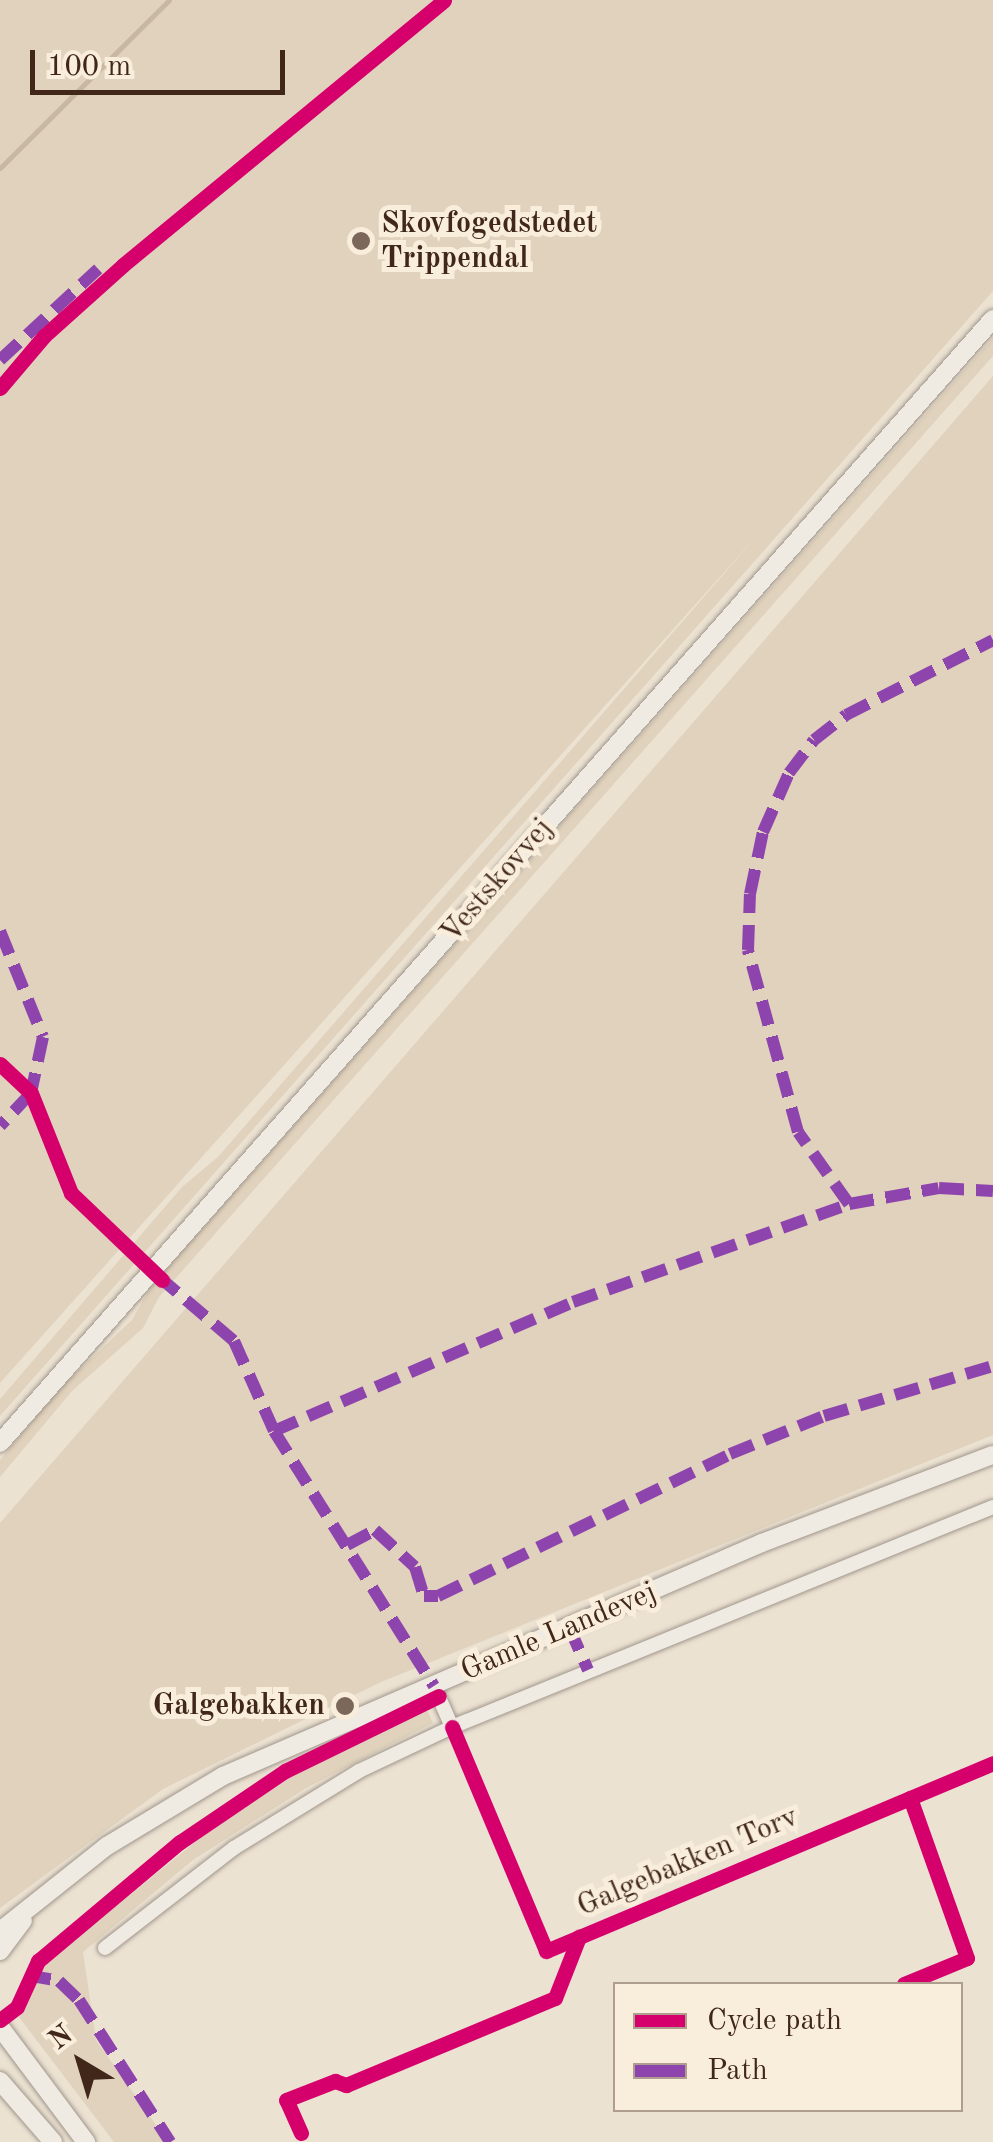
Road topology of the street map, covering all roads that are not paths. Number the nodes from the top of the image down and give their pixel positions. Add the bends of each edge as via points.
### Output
1 (993, 319) edge
2 (0, 1442) edge
3 (993, 1455) edge
4 (993, 1507) edge
5 (434, 1686) junction
6 (452, 1726) junction
7 (39, 1901) junction
8 (0, 1931) edge
9 (105, 1948) dead end
10 (0, 1951) edge
11 (0, 2027) edge
12 (0, 2081) edge
13 (53, 2142) edge
14 (86, 2142) edge

1 - 2 street, Vestskovvej
3 - 5 street, Gamle Landevej via 762,1544
4 - 6 street
5 - 6 street
5 - 7 street, Gamle Landevej via 162,1809
6 - 9 street via 293,1809
7 - 8 street, Gamle Landevej
7 - 10 street, Gamle Landevej
11 - 14 street
12 - 13 street

